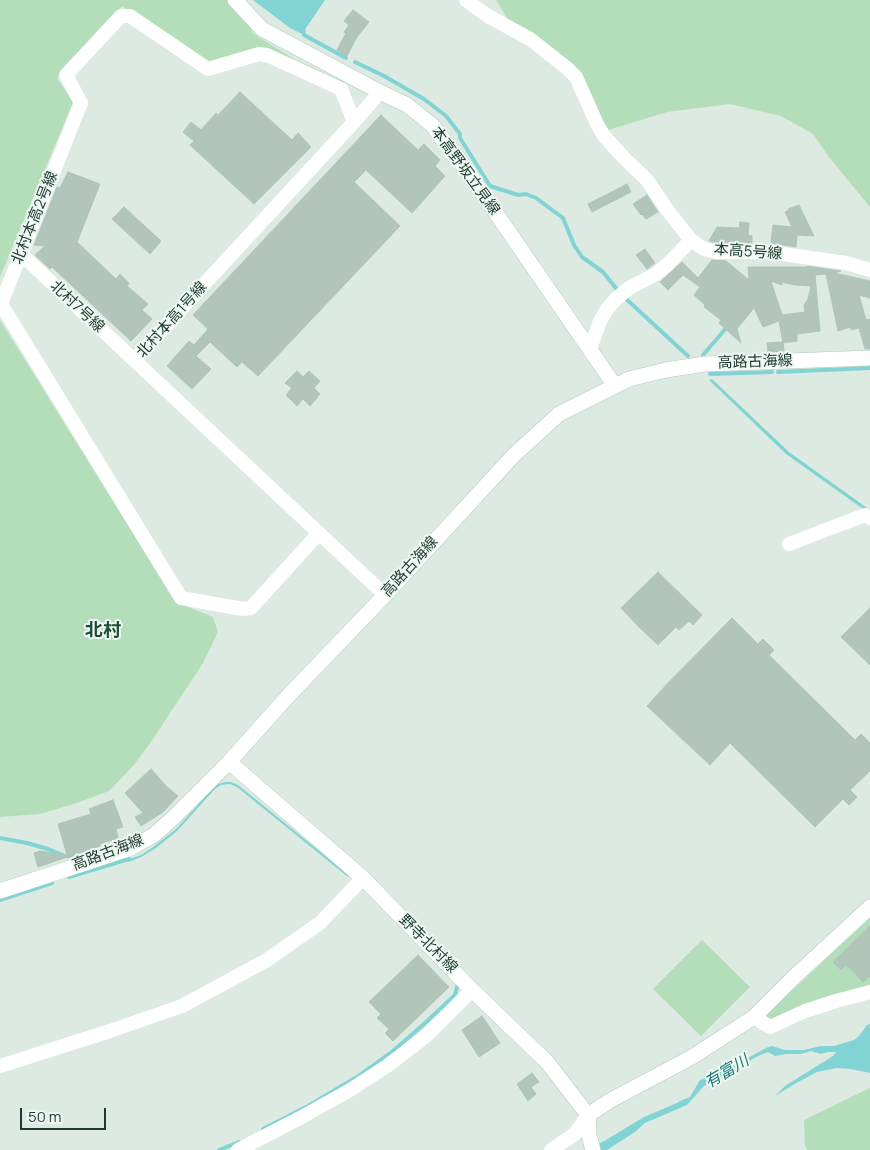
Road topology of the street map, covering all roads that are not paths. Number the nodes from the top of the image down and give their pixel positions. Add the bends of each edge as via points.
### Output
1 (235, 0) edge
2 (466, 0) edge
3 (380, 92) junction
4 (354, 122) junction
5 (691, 240) junction
6 (21, 254) junction
7 (870, 270) edge
8 (590, 349) junction
9 (870, 358) edge
10 (134, 360) junction
11 (614, 386) junction
12 (870, 518) edge
13 (319, 533) junction
14 (789, 544) dead end
15 (385, 595) junction
16 (229, 762) junction
17 (363, 878) junction
18 (0, 891) edge
19 (870, 906) edge
20 (472, 990) junction
21 (870, 992) edge
22 (754, 1017) junction
23 (0, 1066) edge
24 (588, 1115) junction
25 (238, 1150) edge
26 (551, 1150) edge
27 (593, 1150) edge

1 - 3 street, 本高野坂立見線 via 262,29
2 - 5 street via 530,39 576,77 604,136 647,180
3 - 4 street, 北村本高1号線
3 - 8 street, 本高野坂立見線 via 407,105 437,131
4 - 6 street, 北村本高2号線 via 341,89 267,55 259,54 208,69 130,16 121,16 66,75 81,103
4 - 10 street, 北村本高1号線
5 - 7 street, 本高5号線 via 716,252 770,252 846,263
5 - 8 street via 656,274 617,298 600,321
6 - 10 street, 北村7号線
6 - 13 street, 北村本高2号線 via 1,304 181,598 251,608
8 - 11 street, 本高野坂立見線
9 - 11 street, 高路古海線 via 705,364 666,370
10 - 13 street, 北村本高1号線
11 - 15 street, 高路古海線 via 559,414 514,455
12 - 14 street via 865,515
13 - 15 street, 北村本高1号線
15 - 16 street, 高路古海線 via 288,695
16 - 17 street, 野寺北村線
16 - 18 street, 高路古海線 via 147,839 131,848
17 - 20 street, 野寺北村線
17 - 23 street via 320,923 267,960 182,1006
19 - 22 street
20 - 24 street, 野寺北村線 via 547,1062
20 - 25 street via 425,1036 387,1066 350,1090
21 - 22 street via 805,1011 770,1027
22 - 24 street via 692,1057
24 - 26 street via 575,1134
24 - 27 street

